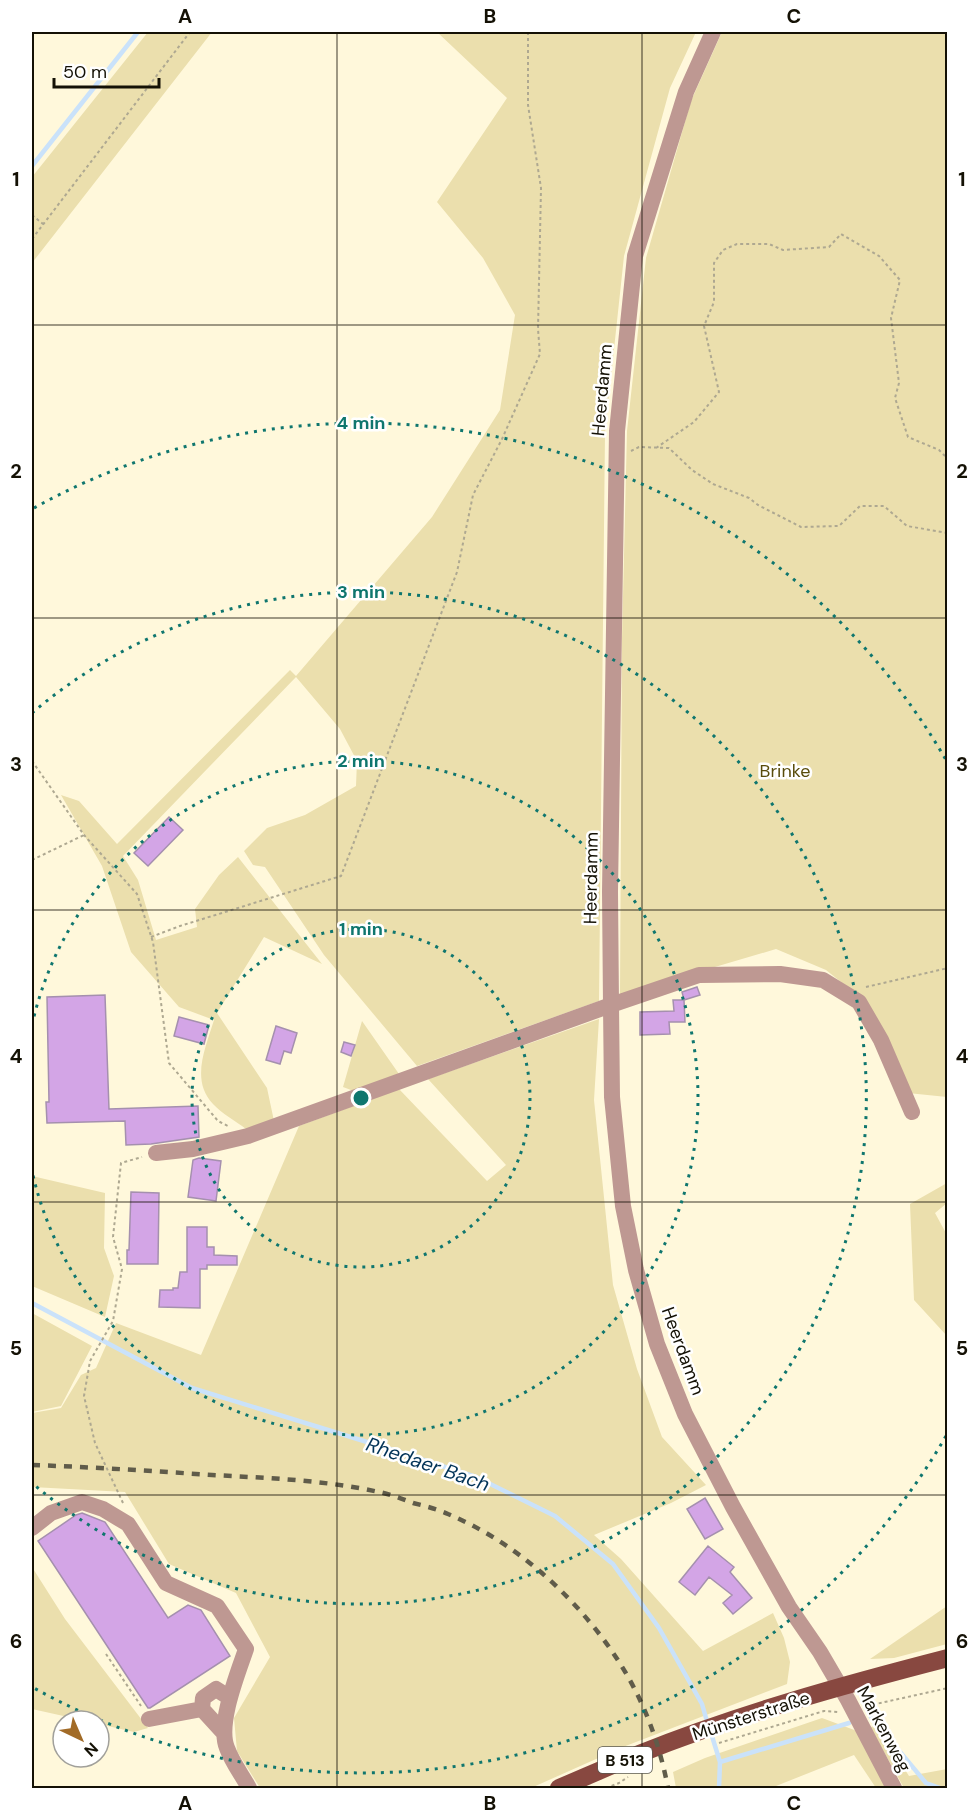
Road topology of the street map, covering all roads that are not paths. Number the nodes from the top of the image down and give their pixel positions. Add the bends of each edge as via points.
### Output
1 (713, 32) edge
2 (611, 1005) junction
3 (912, 1112) dead end
4 (156, 1153) road end
5 (32, 1528) edge
6 (948, 1658) edge
7 (840, 1687) junction
8 (231, 1698) junction
9 (202, 1708) junction
10 (149, 1719) road end
11 (223, 1732) junction
12 (249, 1788) edge
13 (559, 1788) edge
14 (894, 1788) edge

1 - 2 street, Heerdamm via 686,92 635,256 616,431
2 - 3 street via 699,975 780,974 823,980 859,1002 881,1040
2 - 4 street via 248,1136
2 - 7 street, Heerdamm via 612,1097 623,1206 657,1344 685,1414 733,1507
5 - 8 street via 51,1513 82,1502 128,1524 166,1583 218,1606 246,1649
6 - 7 main road, Münsterstraße / B 513
7 - 13 main road, Münsterstraße / B 513 via 693,1734
7 - 14 street, Markenweg
8 - 9 street via 216,1689 203,1698
8 - 11 street
9 - 10 street
9 - 11 street
11 - 12 street via 226,1747

